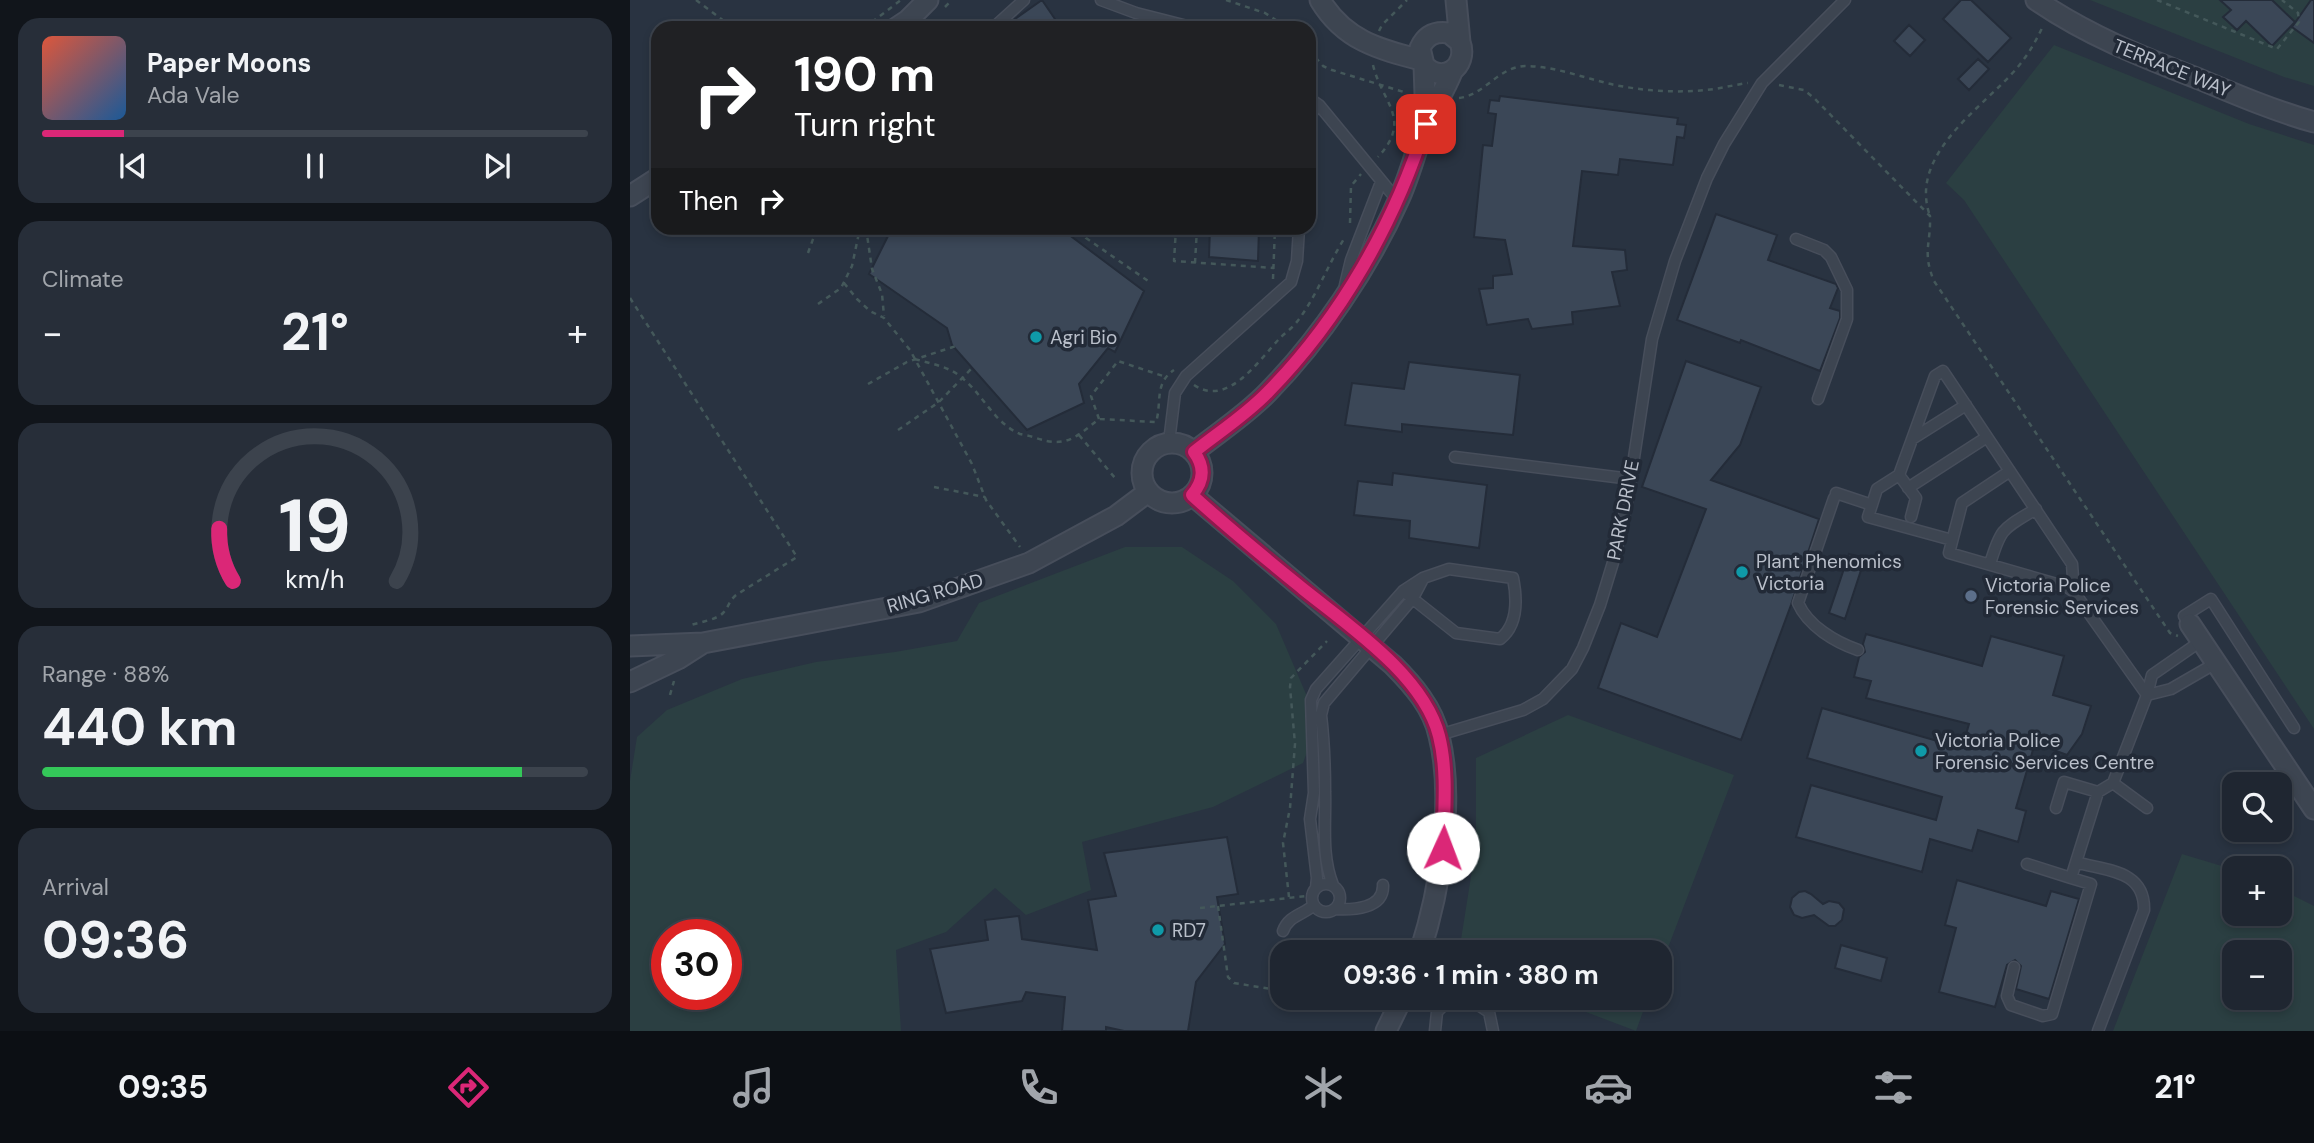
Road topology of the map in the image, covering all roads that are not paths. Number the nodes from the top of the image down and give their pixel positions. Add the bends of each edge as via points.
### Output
1 (928, 0) edge
2 (1024, 0) edge
3 (1101, 0) edge
4 (1321, 0) edge
5 (1451, 0) edge
6 (1457, 0) edge
7 (1845, 0) edge
8 (2043, 5) edge
9 (906, 21) edge
10 (1001, 21) edge
11 (1167, 21) edge
12 (1431, 35) junction
13 (1460, 42) junction
14 (1374, 45) junction
15 (1422, 62) junction
16 (1452, 72) junction
17 (1316, 104) edge
18 (1319, 106) junction
19 (1316, 109) edge
20 (2314, 122) edge
21 (1426, 124) junction
22 (651, 182) edge
23 (1381, 182) junction
24 (630, 196) edge
25 (1398, 201) junction
26 (1298, 235) edge
27 (1796, 239) dead end
28 (1342, 299) junction
29 (1818, 399) dead end
30 (1966, 405) junction
31 (1987, 437) junction
32 (1912, 439) junction
33 (1169, 442) junction
34 (1194, 452) junction
35 (1455, 457) dead end
36 (2010, 471) junction
37 (1899, 475) junction
38 (1631, 479) junction
39 (1908, 488) junction
40 (1148, 492) junction
41 (1192, 495) junction
42 (1872, 505) junction
43 (2036, 509) junction
44 (1911, 517) dead end
45 (1952, 540) junction
46 (1990, 564) junction
47 (1423, 578) junction
48 (1403, 591) junction
49 (2074, 592) junction
50 (1413, 598) junction
51 (2195, 632) junction
52 (1368, 642) junction
53 (630, 646) edge
54 (677, 650) junction
55 (1858, 650) dead end
56 (2216, 663) junction
57 (630, 682) edge
58 (2147, 695) junction
59 (2294, 728) dead end
60 (1439, 735) junction
61 (2113, 783) junction
62 (2098, 792) junction
63 (2056, 808) dead end
64 (2147, 808) dead end
65 (2314, 809) edge
66 (2076, 862) junction
67 (2028, 864) dead end
68 (2071, 878) junction
69 (1333, 885) junction
70 (1383, 885) dead end
71 (1314, 896) junction
72 (1335, 909) junction
73 (1283, 930) dead end
74 (1424, 940) edge
75 (2014, 967) dead end
76 (1396, 1010) edge
77 (1386, 1031) edge
78 (1435, 1031) edge
79 (1493, 1031) edge
80 (2098, 1031) edge

1 - 9 street
2 - 10 lane
3 - 11 lane
4 - 14 street via 1343,29
5 - 12 street
6 - 13 street
7 - 38 lane, PARK DRIVE via 1762,83 1724,144 1675,261 1652,339
8 - 20 street, TERRACE WAY via 2120,48
12 - 13 street via 1449,33
12 - 14 street
12 - 15 street via 1420,48
13 - 16 street via 1461,62
14 - 15 street
15 - 16 street via 1433,73
15 - 21 street
16 - 21 street
17 - 18 lane
18 - 19 lane
18 - 23 lane
21 - 25 street
22 - 24 street
23 - 25 lane
23 - 28 lane via 1351,260
25 - 28 street
26 - 33 lane via 1294,277 1186,376 1175,393
27 - 29 lane via 1831,257 1847,290 1847,318
28 - 34 street via 1269,392
30 - 31 lane
30 - 32 lane
30 - 32 lane via 1943,371 1935,376
31 - 36 lane
31 - 39 lane
32 - 37 lane
33 - 34 street
33 - 40 street via 1152,450 1142,466
34 - 41 street via 1202,479
35 - 38 lane
36 - 43 lane
36 - 45 lane via 1962,503
37 - 39 lane
37 - 42 lane via 1877,489
38 - 60 lane, PARK DRIVE via 1615,556 1572,669 1543,699 1523,710
39 - 44 lane via 1916,498
40 - 41 street via 1174,503
40 - 54 street, RING ROAD via 1116,516 1031,562 919,602
41 - 52 street
42 - 45 lane via 1868,517
42 - 55 lane via 1835,495 1798,603 1807,618 1833,639
43 - 46 lane via 2003,531
43 - 49 lane via 2072,564
45 - 46 lane via 1948,553
46 - 49 lane
47 - 48 lane
47 - 50 lane
47 - 50 lane via 1449,569 1513,578 1513,621 1500,639 1463,635
48 - 50 lane
48 - 52 lane
49 - 58 lane
50 - 52 lane
51 - 56 street
51 - 58 lane via 2152,675
51 - 59 lane via 2185,616 2211,599
52 - 60 street via 1413,686
52 - 69 lane via 1329,696 1321,715 1326,796 1323,824
52 - 71 lane via 1330,672 1312,694
53 - 54 street, RING ROAD
54 - 57 street, RING ROAD
56 - 58 lane via 2171,689
56 - 65 street
58 - 61 lane
60 - 74 street via 1443,848
61 - 62 lane
61 - 64 lane
62 - 63 lane via 2064,782
62 - 66 lane
66 - 68 lane
66 - 80 lane via 2127,875 2144,903
67 - 68 lane
68 - 75 lane via 2091,884 2052,1014 2043,1016 2011,1005 2007,996
69 - 71 lane via 1323,884
69 - 72 lane via 1340,897
70 - 72 lane via 1375,903
71 - 72 lane via 1321,911
71 - 73 lane via 1306,912 1289,919
76 - 77 street
78 - 79 lane via 1437,1012 1449,1000 1468,998 1489,1012

